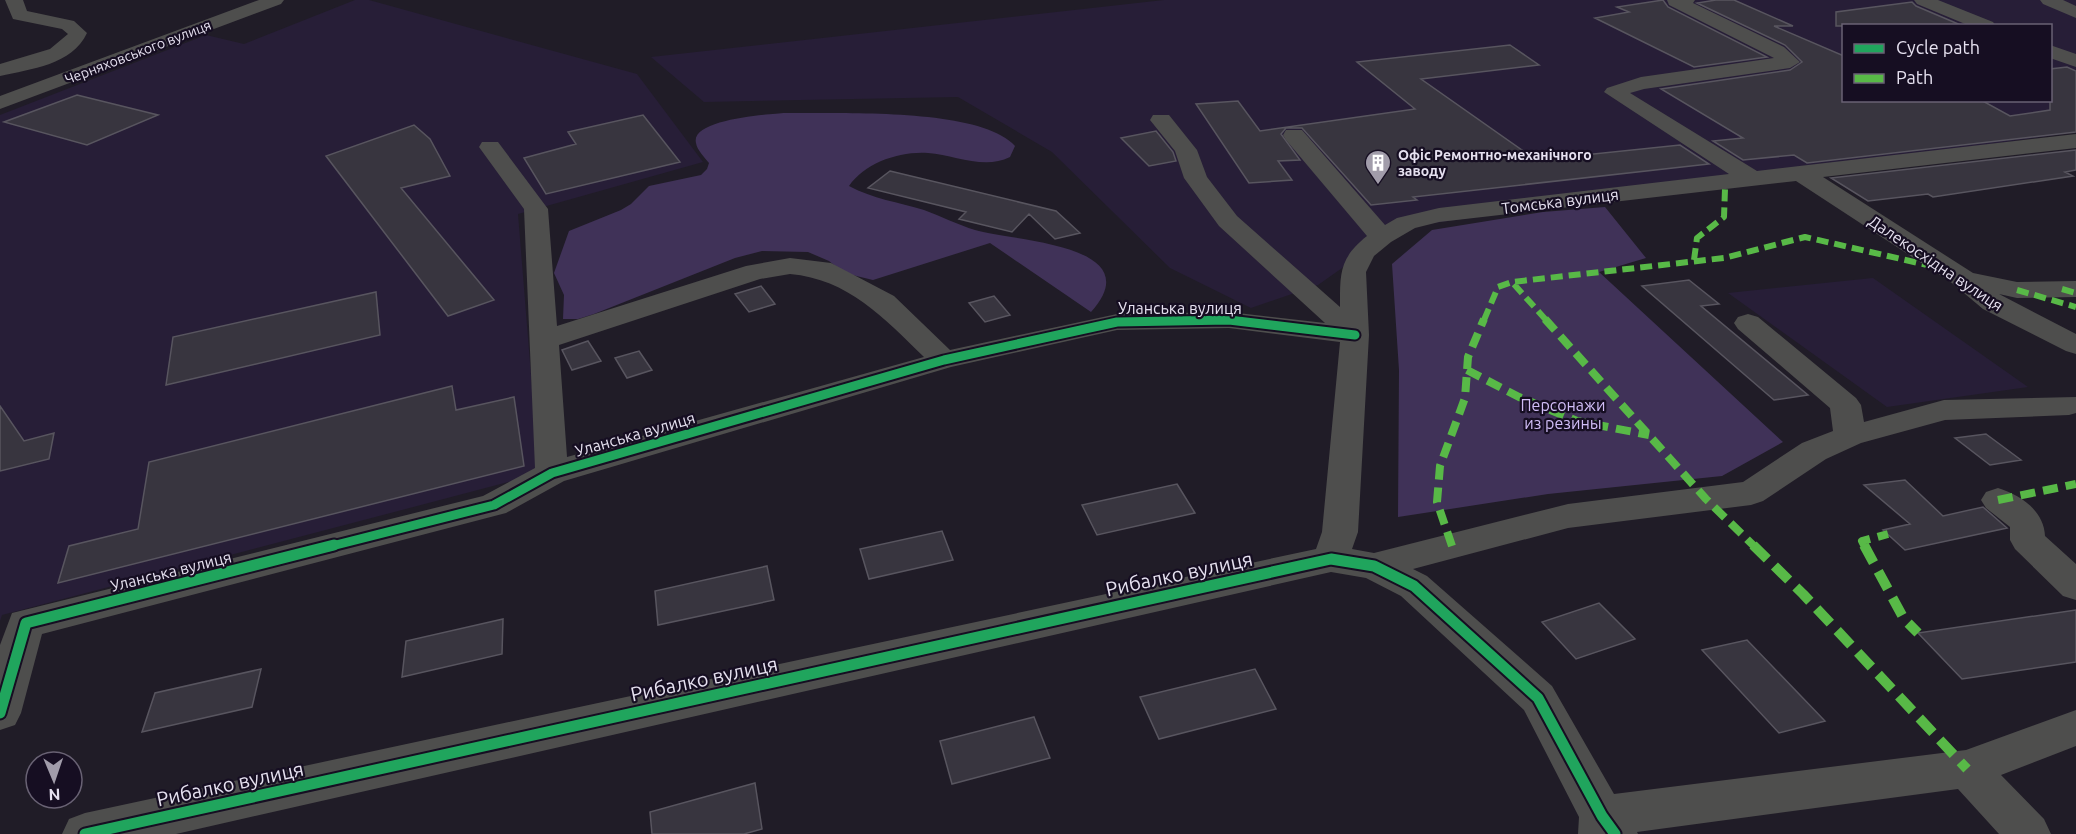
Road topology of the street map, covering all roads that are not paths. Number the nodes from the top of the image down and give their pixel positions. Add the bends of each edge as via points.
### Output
1 (14, 0) edge
2 (275, 0) edge
3 (1686, 0) edge
4 (1923, 0) edge
5 (2049, 0) edge
6 (2076, 13) edge
7 (1982, 24) edge
8 (2052, 52) edge
9 (2076, 61) edge
10 (0, 70) edge
11 (0, 104) edge
12 (1161, 120) dead end
13 (1294, 135) dead end
14 (2076, 141) edge
15 (490, 147) dead end
16 (1800, 173) junction
17 (1753, 178) junction
18 (1382, 237) junction
19 (1961, 278) junction
20 (2076, 289) edge
21 (1748, 323) dead end
22 (1355, 335) junction
23 (544, 340) junction
24 (2076, 345) edge
25 (944, 360) junction
26 (2069, 405) dead end
27 (1850, 436) junction
28 (552, 473) junction
29 (1998, 500) dead end
30 (1331, 559) junction
31 (1374, 566) junction
32 (2076, 586) edge
33 (0, 713) edge
34 (2076, 728) edge
35 (1967, 769) junction
36 (1606, 828) edge
37 (85, 834) edge
38 (2028, 834) edge

1 - 10 street via 19,15 68,25 78,33 67,49
2 - 11 street, Черняховського вулиця
3 - 17 street via 1676,1 1778,51 1790,62 1641,82 1614,92
4 - 7 street
5 - 6 street
8 - 9 street
12 - 22 street via 1186,150 1196,178 1228,221
13 - 18 street
14 - 16 street, Томська вулиця
15 - 23 street via 536,209
16 - 17 street, Томська вулиця
16 - 19 street, Далекосхідна вулиця
17 - 18 street, Томська вулиця via 1439,214 1406,223
18 - 22 street, Томська вулиця via 1363,252 1353,272
19 - 20 street via 2017,290
19 - 24 street, Далекосхідна вулиця via 1993,303
21 - 27 street via 1845,405
22 - 25 street, Уланська вулиця via 1229,320 1118,322
22 - 30 street, Томська вулиця via 1340,532
23 - 25 street via 755,272 790,266 822,269 884,302
23 - 28 street
25 - 28 street, Уланська вулиця
26 - 27 street via 1944,410
27 - 31 street via 1814,451 1751,493 1568,516
28 - 33 street, Уланська вулиця via 494,505 26,623
29 - 32 street via 2027,522 2028,540
30 - 31 street
30 - 37 street, Рибалко вулиця
31 - 36 street via 1414,586 1538,698
34 - 35 street
35 - 36 street
35 - 38 street

